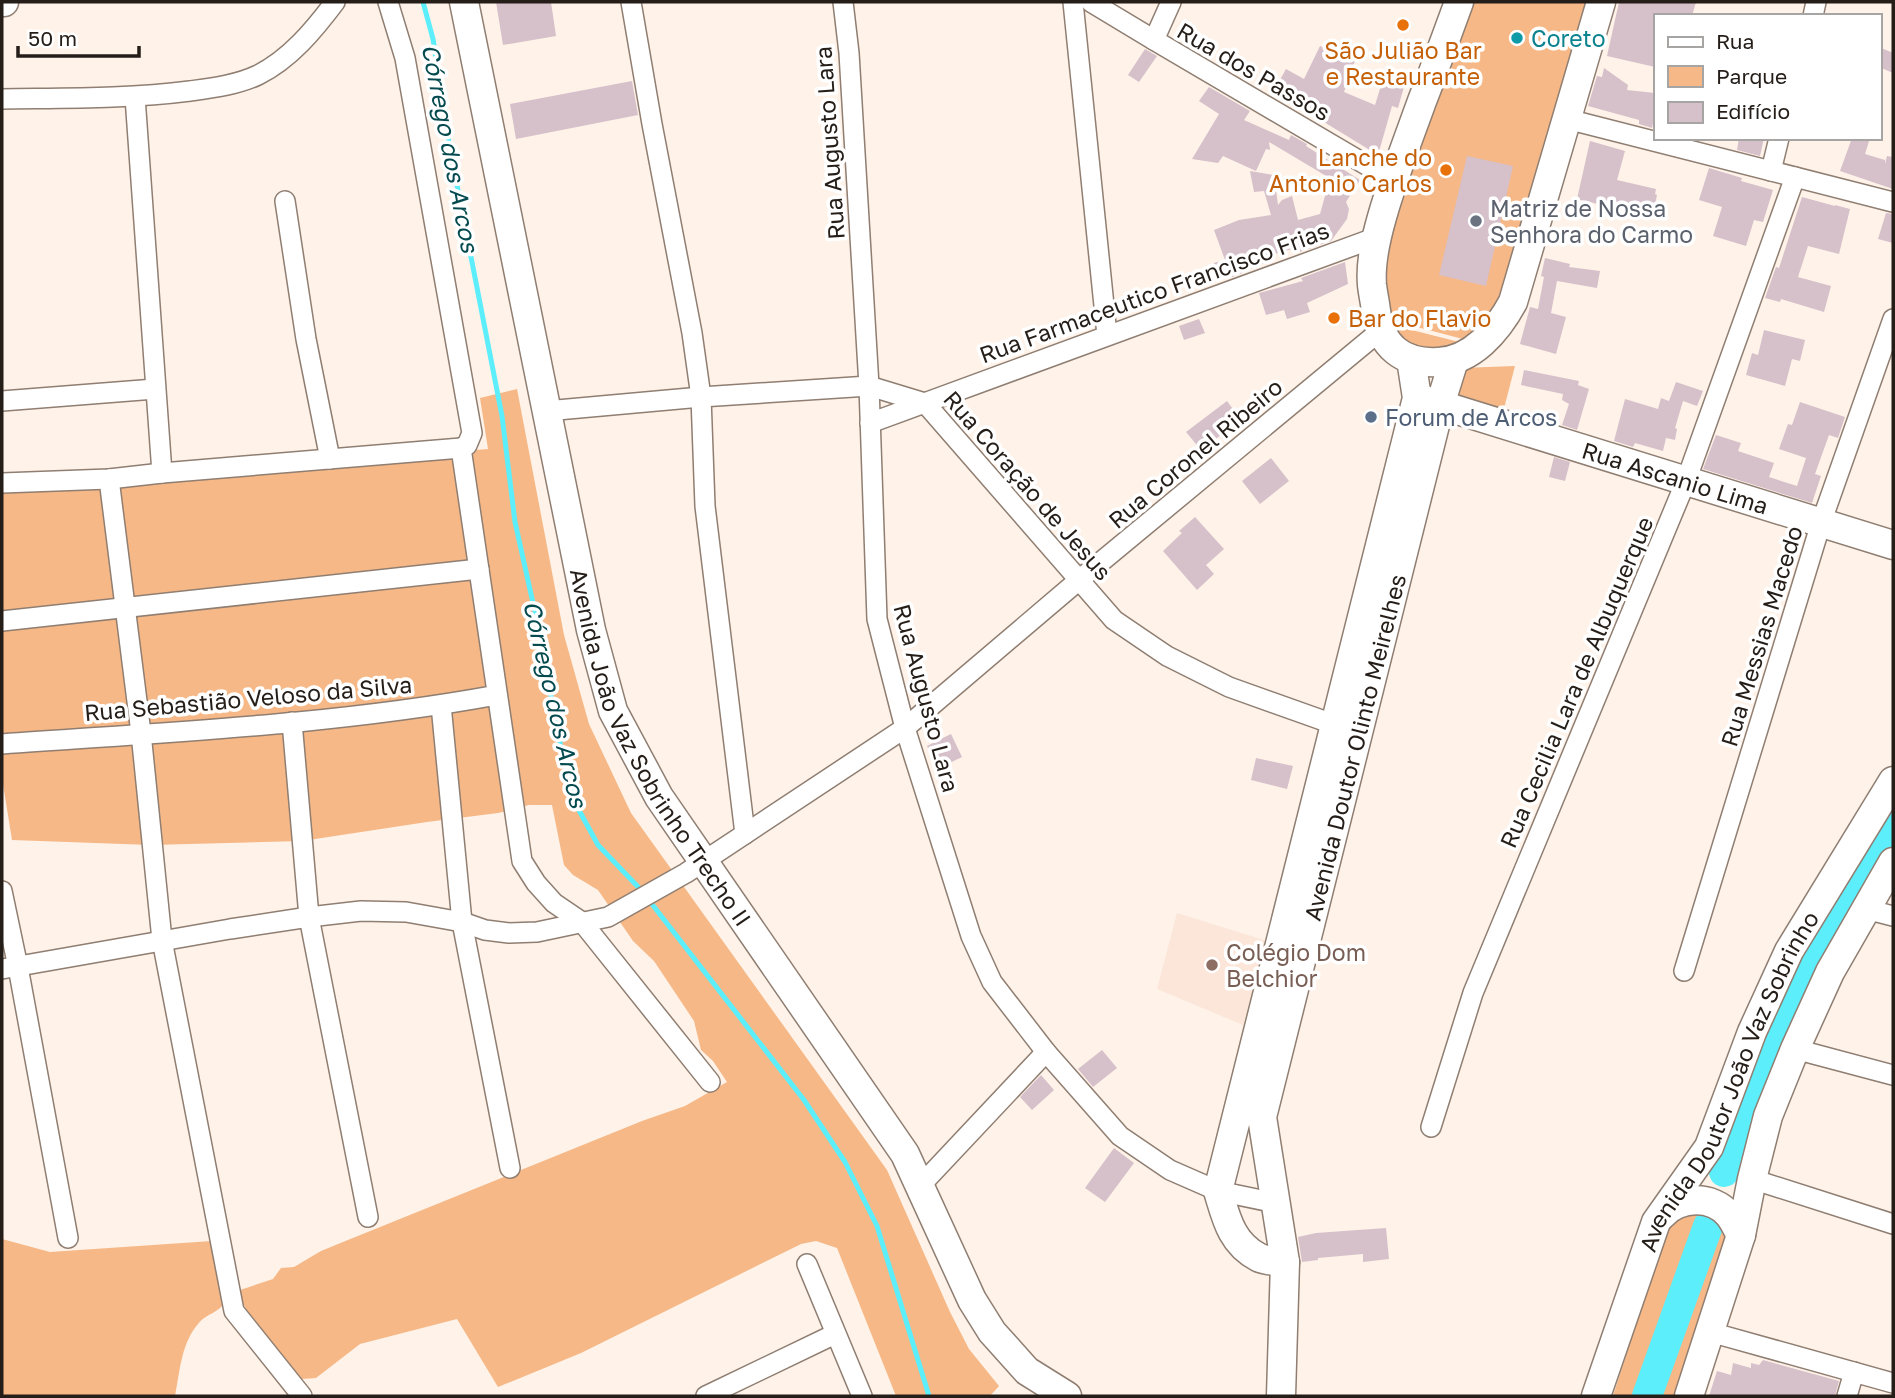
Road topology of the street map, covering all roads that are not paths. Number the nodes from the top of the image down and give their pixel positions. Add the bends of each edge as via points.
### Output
1 (335, 2) edge
2 (388, 2) edge
3 (464, 2) edge
4 (631, 2) edge
5 (843, 2) edge
6 (1073, 2) edge
7 (1091, 2) edge
8 (1171, 2) edge
9 (1459, 2) edge
10 (1601, 2) edge
11 (1154, 40) junction
12 (135, 97) junction
13 (2, 99) edge
14 (1567, 119) junction
15 (1778, 140) edge
16 (1770, 171) junction
17 (1795, 177) junction
18 (1392, 180) junction
19 (285, 201) dead end
20 (1893, 202) edge
21 (1377, 237) junction
22 (1893, 319) edge
23 (1380, 331) junction
24 (1107, 335) junction
25 (1411, 359) junction
26 (1454, 360) junction
27 (869, 386) junction
28 (155, 389) junction
29 (701, 397) junction
30 (2, 401) edge
31 (1429, 401) junction
32 (925, 403) junction
33 (546, 411) junction
34 (870, 424) junction
35 (461, 448) junction
36 (330, 459) junction
37 (162, 472) junction
38 (109, 479) junction
39 (1686, 481) junction
40 (2, 484) edge
41 (1821, 523) junction
42 (1893, 545) edge
43 (479, 569) junction
44 (1079, 580) junction
45 (125, 607) junction
46 (2, 621) edge
47 (497, 695) junction
48 (441, 705) junction
49 (292, 722) junction
50 (905, 728) junction
51 (1347, 728) junction
52 (141, 733) junction
53 (2, 744) edge
54 (1893, 780) edge
55 (744, 834) junction
56 (1893, 862) edge
57 (694, 867) junction
58 (2, 891) edge
59 (1866, 909) junction
60 (1301, 911) junction
61 (1893, 916) edge
62 (309, 917) junction
63 (462, 922) junction
64 (582, 922) junction
65 (162, 940) junction
66 (10, 968) edge
67 (1684, 971) dead end
68 (1794, 1049) junction
69 (1046, 1052) junction
70 (1893, 1075) edge
71 (710, 1082) dead end
72 (1431, 1128) dead end
73 (1709, 1147) junction
74 (510, 1168) dead end
75 (1752, 1179) junction
76 (920, 1186) junction
77 (1218, 1191) junction
78 (1276, 1203) junction
79 (368, 1217) dead end
80 (1656, 1222) junction
81 (1893, 1224) edge
82 (1741, 1235) junction
83 (68, 1238) dead end
84 (1286, 1262) junction
85 (807, 1264) dead end
86 (1710, 1332) junction
87 (835, 1334) junction
88 (1854, 1372) junction
89 (1893, 1382) edge
90 (302, 1396) edge
91 (706, 1396) edge
92 (862, 1396) edge
93 (1067, 1396) edge
94 (1281, 1396) edge
95 (1596, 1396) edge
96 (1689, 1396) edge
97 (1847, 1396) edge

1 - 12 street via 298,46 257,75 209,89
2 - 35 street via 405,58 472,433
3 - 33 street, Avenida João Vaz Sobrinho Trecho II
4 - 29 street
5 - 27 street, Rua Augusto Lara
6 - 24 street
7 - 11 street, Rua dos Passos
8 - 11 street
9 - 18 street
10 - 14 street
11 - 18 street, Rua dos Passos
12 - 13 street
12 - 28 street
14 - 16 street
14 - 26 street via 1513,302 1491,334
15 - 16 street
16 - 17 street
17 - 20 street
17 - 39 street, Rua Cecilia Lara de Albuquerque
18 - 21 street
19 - 36 street
21 - 23 street via 1372,285
21 - 24 street, Rua Farmaceutico Francisco Frias
22 - 41 street, Rua Messias Macedo
23 - 25 street via 1390,347
23 - 44 street, Rua Coronel Ribeiro
24 - 32 street, Rua Farmaceutico Francisco Frias
25 - 26 street
25 - 31 street, Avenida Doutor Olinto Meirelhes
26 - 31 street, Avenida Doutor Olinto Meirelhes
27 - 29 street, Rua Coração de Jesus
27 - 32 street, Rua Coração de Jesus
27 - 34 street, Rua Augusto Lara
28 - 30 street
28 - 37 street
29 - 33 street, Rua Coração de Jesus
29 - 55 street via 705,506
31 - 39 street, Rua Ascanio Lima
31 - 51 street, Avenida Doutor Olinto Meirelhes
32 - 34 street, Rua Farmaceutico Francisco Frias
32 - 44 street, Rua Coração de Jesus
33 - 57 street, Avenida João Vaz Sobrinho Trecho II via 591,630 614,711
34 - 50 street, Rua Augusto Lara via 877,618
35 - 36 street
35 - 43 street
36 - 37 street
37 - 38 street
38 - 40 street
38 - 45 street
39 - 41 street, Rua Ascanio Lima
39 - 72 street, Rua Cecilia Lara de Albuquerque via 1473,993
41 - 42 street, Rua Ascanio Lima
41 - 67 street, Rua Messias Macedo
43 - 45 street
43 - 47 street
44 - 50 street, Rua Coronel Ribeiro
44 - 51 street, Rua Coração de Jesus via 1114,620 1167,656 1229,687
45 - 46 street
45 - 52 street
47 - 48 street, Rua Sebastião Veloso da Silva
47 - 64 street via 522,861 554,903
48 - 49 street, Rua Sebastião Veloso da Silva
48 - 63 street
49 - 52 street, Rua Sebastião Veloso da Silva
49 - 62 street
50 - 55 street, Rua Coronel Ribeiro
50 - 69 street, Rua Augusto Lara via 971,936 992,982
51 - 60 street, Avenida Doutor Olinto Meirelhes
52 - 53 street, Rua Sebastião Veloso da Silva
52 - 65 street
54 - 73 street, Avenida Doutor João Vaz Sobrinho via 1789,951 1752,1032
55 - 57 street, Rua Coronel Ribeiro
56 - 59 street, Avenida Doutor João Vaz Sobrinho
57 - 64 street, Rua Coronel Ribeiro via 608,917
57 - 76 street, Avenida João Vaz Sobrinho Trecho II via 905,1154
58 - 66 street
59 - 61 street
59 - 68 street, Avenida Doutor João Vaz Sobrinho
60 - 77 street, Avenida Doutor Olinto Meirelhes
60 - 78 street, Avenida Doutor Olinto Meirelhes via 1262,1117
62 - 63 street, Rua Coronel Ribeiro via 407,912
62 - 65 street, Rua Coronel Ribeiro
62 - 79 street
63 - 64 street, Rua Coronel Ribeiro via 509,933
63 - 74 street
64 - 71 street
65 - 66 street, Rua Coronel Ribeiro
65 - 90 street via 234,1311
66 - 83 street
68 - 70 street
68 - 75 street, Avenida Doutor João Vaz Sobrinho via 1768,1116
69 - 76 street
69 - 77 street, Rua Augusto Lara via 1120,1136 1170,1170
73 - 75 street via 1705,1177 1717,1191 1733,1192
73 - 80 street, Avenida Doutor João Vaz Sobrinho
75 - 81 street
75 - 82 street, Avenida Doutor João Vaz Sobrinho
76 - 93 street, Avenida João Vaz Sobrinho Trecho II via 972,1300 992,1332 1027,1371
77 - 78 street, Rua Augusto Lara
77 - 84 street via 1238,1242 1259,1258
78 - 84 street, Avenida Doutor Olinto Meirelhes
80 - 82 street via 1668,1209 1697,1199 1728,1214
80 - 95 street, Avenida Doutor João Vaz Sobrinho
82 - 86 street, Avenida Doutor João Vaz Sobrinho
84 - 94 street, Avenida Doutor Olinto Meirelhes
85 - 87 street
86 - 88 street
86 - 96 street, Avenida Doutor João Vaz Sobrinho
87 - 91 street
87 - 92 street
88 - 89 street
88 - 97 street

